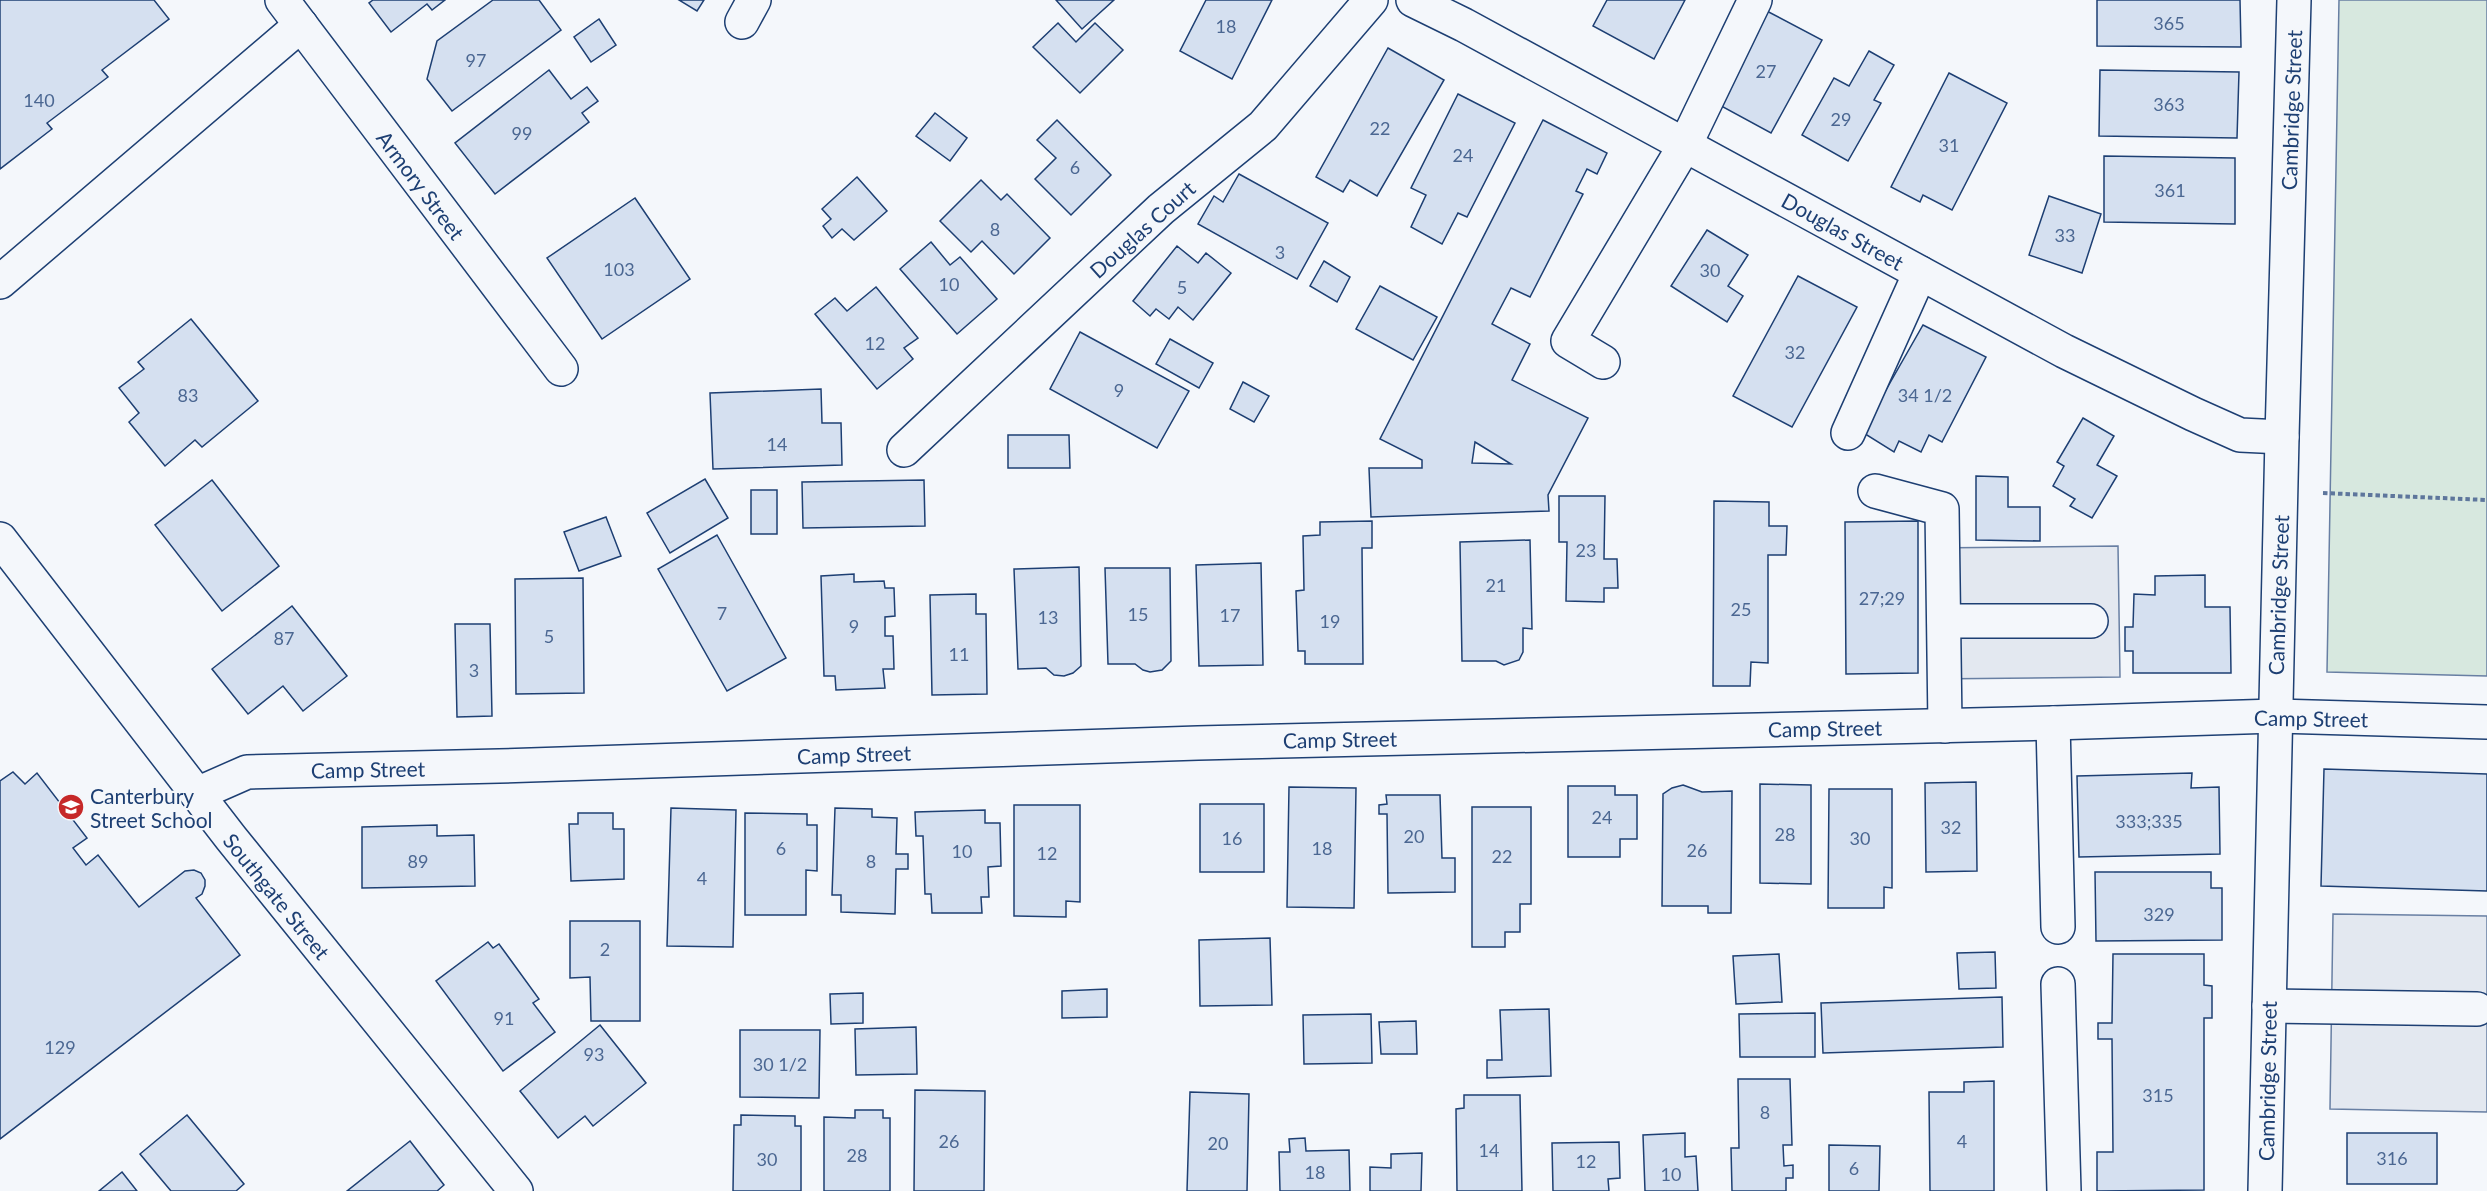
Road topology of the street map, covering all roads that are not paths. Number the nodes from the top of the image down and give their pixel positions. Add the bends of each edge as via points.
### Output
1 (1371, 0) edge
2 (1413, 0) edge
3 (1755, 0) edge
4 (2294, 0) edge
5 (292, 12) edge
6 (1685, 145) junction
7 (1920, 273) junction
8 (0, 282) edge
9 (1603, 362) dead end
10 (561, 369) dead end
11 (1848, 433) dead end
12 (2282, 437) junction
13 (904, 450) dead end
14 (1875, 491) dead end
15 (0, 539) edge
16 (1944, 621) junction
17 (2091, 621) dead end
18 (2275, 716) junction
19 (2487, 722) edge
20 (2053, 723) junction
21 (1946, 726) junction
22 (197, 794) junction
23 (2058, 927) dead end
24 (2058, 984) dead end
25 (2269, 1006) junction
26 (2477, 1009) dead end
27 (516, 1191) edge
28 (2064, 1191) edge
29 (2265, 1191) edge

1 - 13 street, Douglas Court via 1263,126 1161,209
2 - 6 street, Douglas Street
3 - 6 street
4 - 12 street, Cambridge Street
5 - 8 street
5 - 10 street, Armory Street
6 - 7 street, Douglas Street
6 - 9 street via 1568,341
7 - 11 street
7 - 12 street, Douglas Street via 2064,351 2193,414 2240,435
12 - 18 street, Cambridge Street
14 - 16 street via 1942,509
15 - 22 street, Southgate Street
16 - 17 street
16 - 21 street
18 - 19 street, Camp Street
18 - 20 street, Camp Street
18 - 25 street, Cambridge Street
20 - 21 street, Camp Street
20 - 23 street
21 - 22 street, Camp Street via 1198,743 246,772
22 - 27 street, Southgate Street
24 - 28 street
25 - 26 street
25 - 29 street, Cambridge Street

